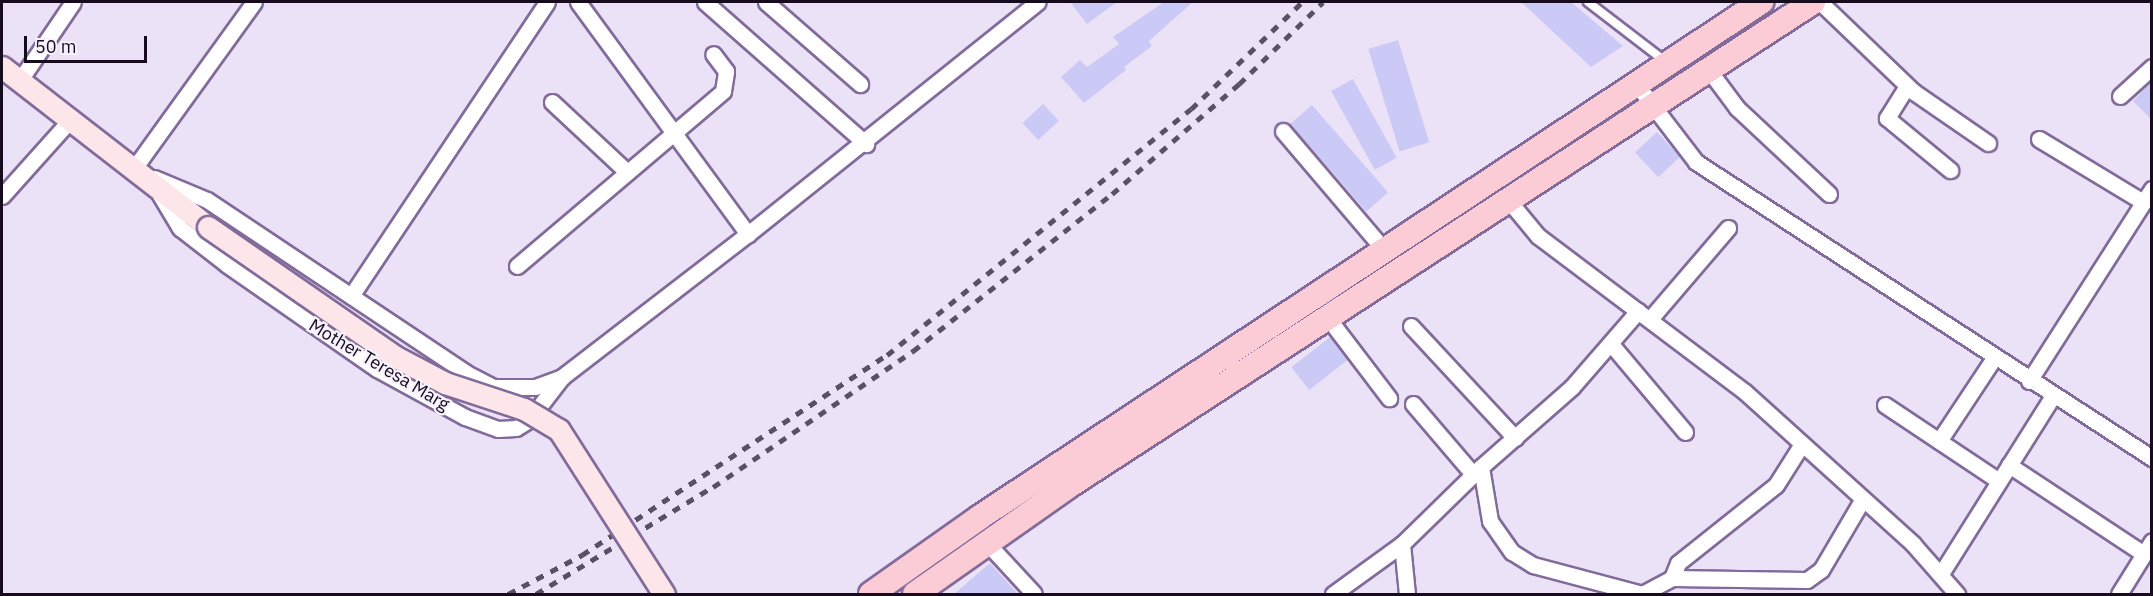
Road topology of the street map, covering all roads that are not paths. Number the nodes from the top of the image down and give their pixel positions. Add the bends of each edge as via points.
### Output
1 (73, 2) edge
2 (254, 2) edge
3 (547, 2) edge
4 (578, 2) edge
5 (705, 2) edge
6 (766, 2) edge
7 (1038, 2) edge
8 (1588, 2) edge
9 (1761, 2) edge
10 (1814, 2) edge
11 (1820, 2) edge
12 (713, 54) dead end
13 (1669, 63) junction
14 (2, 67) edge
15 (2151, 67) edge
16 (1711, 73) junction
17 (20, 80) junction
18 (860, 84) dead end
19 (1637, 85) junction
20 (1907, 86) junction
21 (2120, 96) dead end
22 (552, 102) dead end
23 (1653, 110) junction
24 (72, 118) junction
25 (1282, 131) dead end
26 (673, 133) junction
27 (2039, 139) dead end
28 (1988, 143) dead end
29 (866, 144) junction
30 (1950, 170) dead end
31 (142, 171) junction
32 (627, 172) junction
33 (1828, 194) dead end
34 (2147, 195) edge
35 (2, 196) edge
36 (1509, 201) junction
37 (1728, 228) dead end
38 (748, 234) junction
39 (1386, 252) junction
40 (517, 266) dead end
41 (351, 296) junction
42 (1644, 315) junction
43 (1328, 318) junction
44 (1411, 326) dead end
45 (1611, 344) junction
46 (1994, 358) junction
47 (562, 377) junction
48 (2029, 381) junction
49 (2053, 396) junction
50 (1389, 398) dead end
51 (1413, 404) dead end
52 (1885, 405) dead end
53 (1685, 432) dead end
54 (1515, 438) junction
55 (1939, 441) junction
56 (1800, 447) junction
57 (2151, 456) edge
58 (2009, 465) junction
59 (1476, 469) junction
60 (1999, 481) junction
61 (1861, 502) junction
62 (987, 543) junction
63 (1402, 544) junction
64 (2148, 547) edge
65 (1942, 572) junction
66 (1672, 578) junction
67 (663, 594) edge
68 (871, 594) edge
69 (915, 594) edge
70 (1034, 594) edge
71 (1333, 594) edge
72 (1407, 594) edge
73 (1957, 594) edge
74 (2119, 594) edge

1 - 17 street
2 - 31 street
3 - 41 street
4 - 26 street
5 - 29 street
6 - 18 street
7 - 29 street
8 - 13 lane
9 - 13 main road
10 - 16 main road
11 - 20 street
12 - 26 street via 726,71 723,91
13 - 19 main road
14 - 17 street, Mother Teresa Marg
15 - 21 street
16 - 23 main road
16 - 33 street via 1737,108
17 - 24 street, Mother Teresa Marg
19 - 23 street
19 - 39 main road
20 - 28 street
20 - 30 street via 1887,118
22 - 32 street
23 - 36 main road
23 - 46 street via 1696,162
24 - 31 street, Mother Teresa Marg
24 - 35 street
25 - 39 street
26 - 32 street
26 - 38 street
27 - 34 street
29 - 38 street
31 - 41 street, Mother Teresa Marg via 207,200
31 - 47 street, Mother Teresa Marg via 180,228 226,264 377,369 465,417 498,429 516,428 529,420
31 - 67 street, Mother Teresa Marg, bridge via 208,227 394,356 445,383 533,413 559,430
32 - 40 street
34 - 48 street
36 - 42 street via 1538,236
36 - 43 main road
37 - 42 street
38 - 47 street
39 - 68 main road via 980,517
41 - 47 street, Mother Teresa Marg via 494,387 535,387
42 - 45 street
42 - 56 street via 1745,392
43 - 50 street
43 - 62 main road
44 - 54 street
45 - 53 street
45 - 54 street
46 - 48 street
46 - 55 street
48 - 49 street
49 - 57 street
49 - 58 street
51 - 59 street
52 - 55 street
54 - 59 street
55 - 60 street
56 - 61 street
56 - 66 street via 1776,485 1678,563
58 - 60 street
58 - 64 street
59 - 63 street
59 - 66 street via 1490,521 1512,552 1533,565 1642,594
60 - 65 street
61 - 65 street
61 - 66 street via 1821,570 1807,580
62 - 69 main road
62 - 70 street
63 - 71 street
63 - 72 street
64 - 74 street
65 - 73 street

